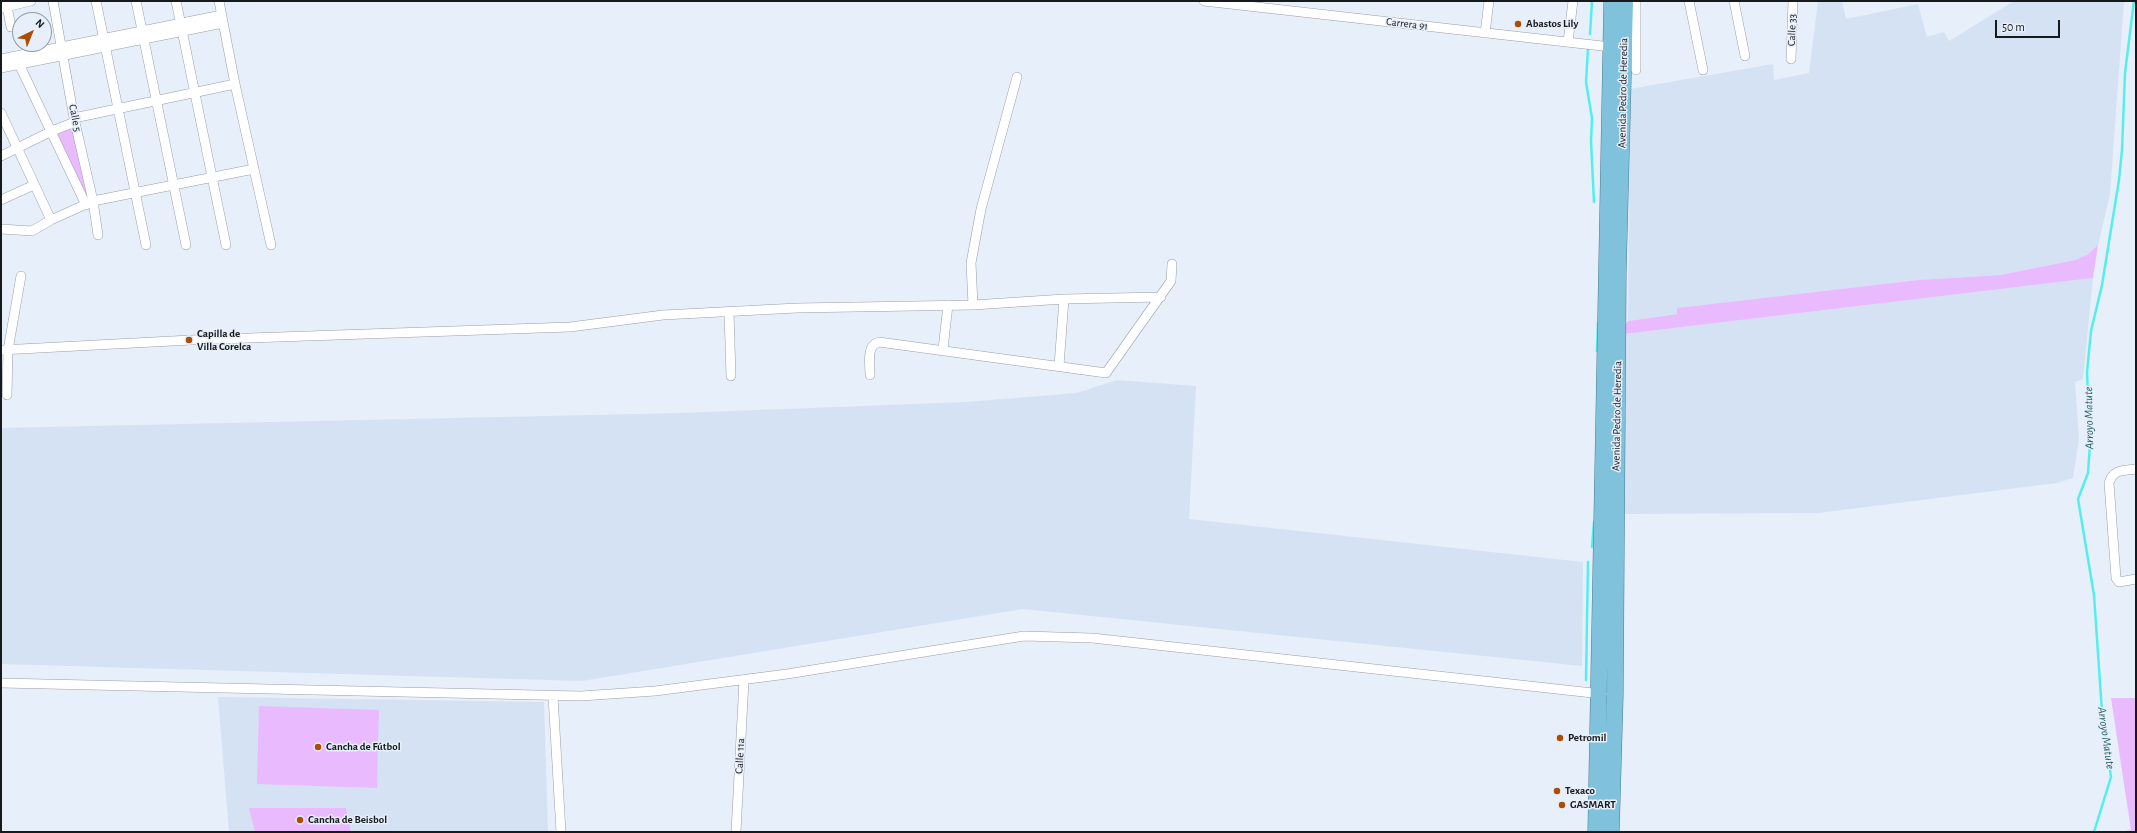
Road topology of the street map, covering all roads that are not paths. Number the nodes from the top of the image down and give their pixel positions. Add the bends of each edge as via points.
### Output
1 (32, 1) edge
2 (52, 1) edge
3 (96, 1) edge
4 (136, 1) edge
5 (176, 1) edge
6 (219, 1) edge
7 (1204, 1) edge
8 (1488, 1) edge
9 (1573, 1) edge
10 (1612, 1) edge
11 (1625, 1) edge
12 (1636, 1) edge
13 (1689, 1) edge
14 (1734, 1) edge
15 (1793, 1) edge
16 (5, 6) edge
17 (223, 19) junction
18 (11, 27) dead end
19 (181, 27) junction
20 (1485, 32) junction
21 (143, 35) junction
22 (1568, 42) junction
23 (105, 43) junction
24 (1611, 47) junction
25 (63, 51) junction
26 (1745, 56) dead end
27 (1, 59) edge
28 (1791, 59) dead end
29 (19, 64) junction
30 (1, 68) edge
31 (1636, 70) dead end
32 (1703, 70) dead end
33 (1017, 77) dead end
34 (235, 84) junction
35 (195, 93) junction
36 (156, 100) junction
37 (118, 108) junction
38 (1, 113) edge
39 (74, 120) junction
40 (52, 131) junction
41 (18, 148) junction
42 (1, 156) edge
43 (254, 170) junction
44 (212, 178) junction
45 (174, 184) junction
46 (34, 185) junction
47 (135, 193) junction
48 (1, 200) edge
49 (90, 203) junction
50 (51, 220) junction
51 (1, 229) edge
52 (98, 235) dead end
53 (146, 245) dead end
54 (186, 245) dead end
55 (226, 245) dead end
56 (271, 245) dead end
57 (1172, 264) dead end
58 (21, 276) dead end
59 (1161, 297) junction
60 (1064, 299) junction
61 (948, 305) junction
62 (973, 305) junction
63 (729, 312) junction
64 (944, 349) junction
65 (4, 350) edge
66 (1059, 366) junction
67 (870, 375) dead end
68 (732, 376) dead end
69 (7, 395) dead end
70 (2136, 469) edge
71 (2136, 580) edge
72 (744, 680) junction
73 (1, 683) edge
74 (1607, 695) junction
75 (553, 696) junction
76 (561, 832) edge
77 (736, 832) edge
78 (1596, 832) edge
79 (1611, 832) edge

1 - 16 street
2 - 25 street, Calle 5
3 - 23 street
4 - 21 street
5 - 19 street
6 - 17 street
7 - 20 street, Carrera 91
8 - 20 street
9 - 22 street
10 - 24 highway, Avenida Pedro de Heredia
11 - 74 highway, Avenida Pedro de Heredia
12 - 31 street
13 - 32 street
14 - 26 street
15 - 28 street, Calle 33
16 - 18 street
17 - 19 street
17 - 34 street
19 - 21 street
19 - 35 street
20 - 22 street, Carrera 91
21 - 23 street
21 - 36 street
22 - 24 street, Carrera 91
23 - 25 street
23 - 37 street
24 - 74 highway, Avenida Pedro de Heredia
25 - 27 street
25 - 29 street
25 - 39 street, Calle 5
29 - 30 street
29 - 40 street
33 - 62 street via 981,209 971,263
34 - 35 street
34 - 43 street
35 - 36 street
35 - 44 street
36 - 37 street
36 - 45 street
37 - 39 street
37 - 47 street
38 - 41 street
39 - 40 street
39 - 49 street, Calle 5
40 - 41 street
40 - 49 street
41 - 42 street
41 - 46 street
43 - 44 street
43 - 56 street
44 - 45 street
44 - 55 street
45 - 47 street
45 - 54 street
46 - 48 street
46 - 50 street
47 - 49 street
47 - 53 street
49 - 50 street
49 - 52 street, Calle 5
50 - 51 street via 32,231
57 - 59 street via 1171,281
58 - 65 street
59 - 60 street
59 - 66 street via 1106,373
60 - 62 street
60 - 66 street
61 - 62 street
61 - 63 street
61 - 64 street
63 - 65 street via 663,315 570,327 191,340
63 - 68 street
64 - 66 street
64 - 67 street via 873,343
65 - 69 street
70 - 71 street via 2116,472 2111,476 2109,483 2116,578 2119,582
72 - 74 street via 1024,636 1092,638
72 - 75 street via 655,691
72 - 77 street, Calle 11a
73 - 75 street via 395,690
74 - 78 highway, Avenida Pedro de Heredia
74 - 79 highway, Avenida Pedro de Heredia
75 - 76 street

